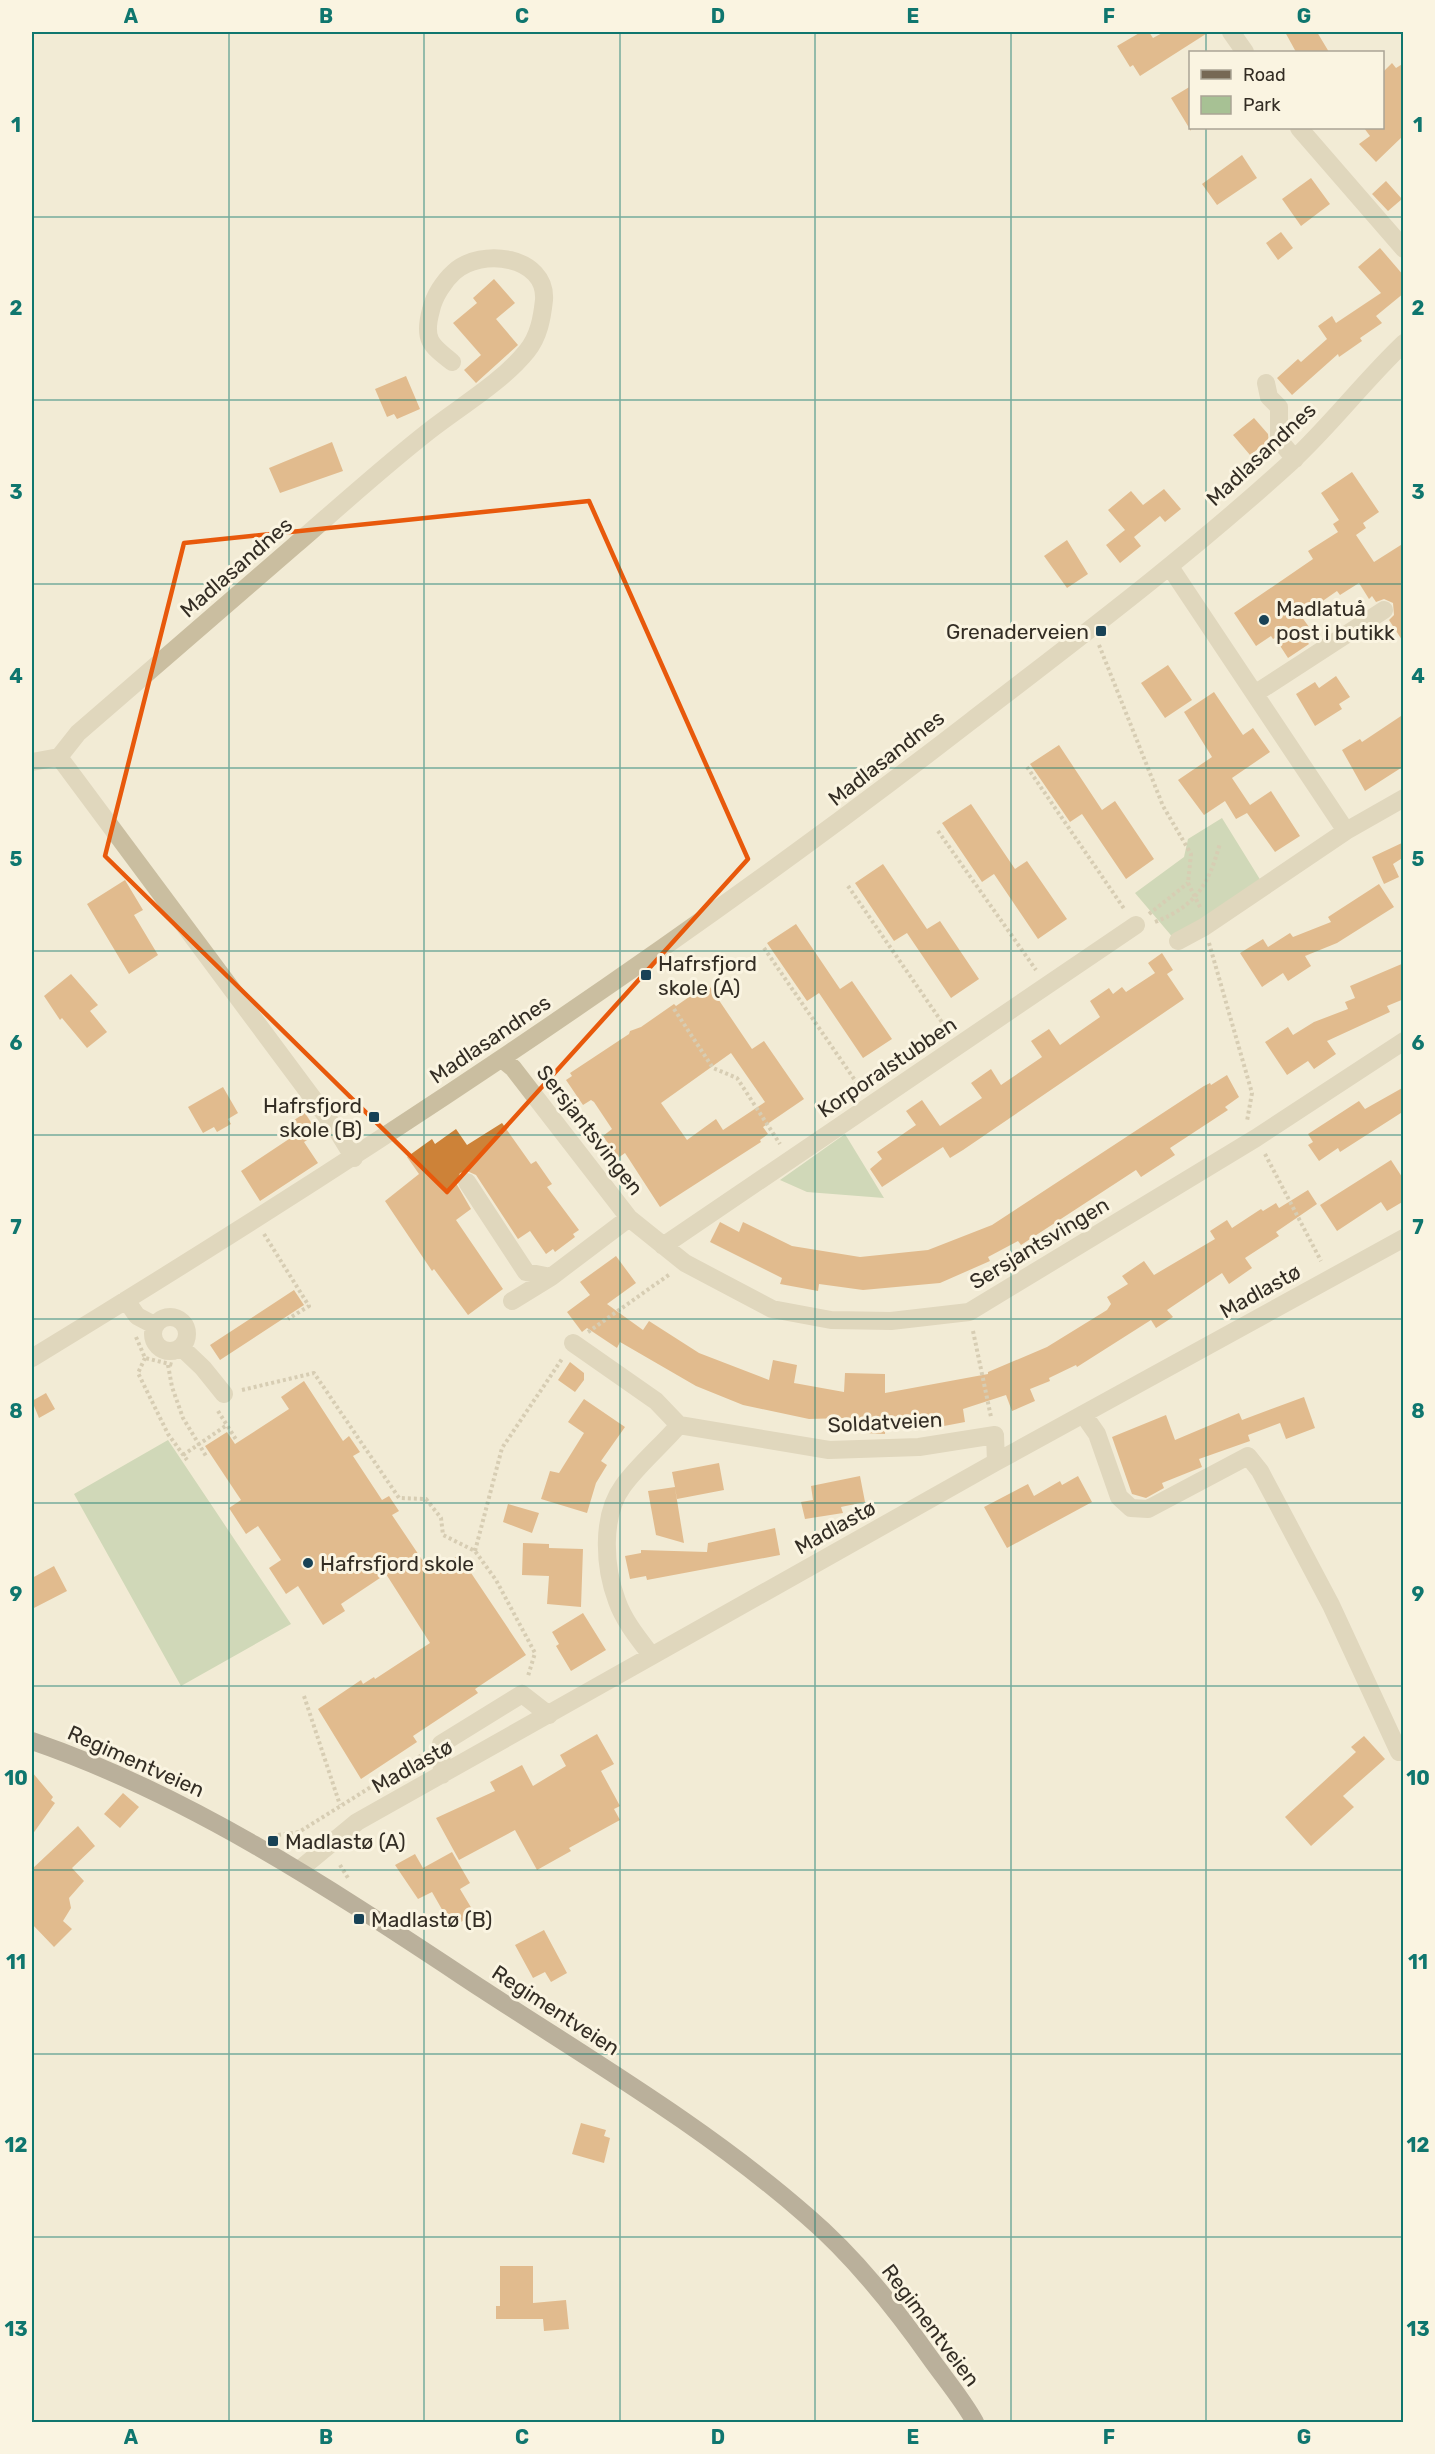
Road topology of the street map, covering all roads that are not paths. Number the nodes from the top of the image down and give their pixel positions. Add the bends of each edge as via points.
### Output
1 (1231, 32) edge
2 (1244, 51) edge
3 (1300, 129) edge
4 (1404, 249) edge
5 (1404, 343) edge
6 (452, 362) dead end
7 (1266, 383) dead end
8 (1295, 459) junction
9 (1170, 567) junction
10 (1384, 610) dead end
11 (1256, 693) junction
12 (59, 757) junction
13 (32, 762) edge
14 (1404, 798) edge
15 (1346, 831) junction
16 (1136, 925) road end
17 (1191, 934) road end
18 (1404, 1041) edge
19 (502, 1059) junction
20 (354, 1158) junction
21 (467, 1182) dead end
22 (629, 1218) junction
23 (1404, 1238) edge
24 (663, 1246) junction
25 (551, 1277) junction
26 (126, 1300) junction
27 (512, 1301) dead end
28 (154, 1325) junction
29 (573, 1343) road end
30 (182, 1348) junction
31 (32, 1358) edge
32 (224, 1394) road end
33 (1083, 1414) junction
34 (679, 1425) junction
35 (996, 1462) junction
36 (651, 1655) junction
37 (549, 1715) junction
38 (32, 1741) edge
39 (1399, 1752) dead end
40 (442, 1775) junction
41 (298, 1870) junction
42 (975, 2422) edge

1 - 2 street
3 - 4 street
5 - 8 street, Madlasandnes
6 - 12 street, Madlasandnes via 432,346 426,328 434,299 454,271 475,261 503,258 528,266 541,278 544,291 537,335 511,368 393,460 78,733
7 - 8 street via 1269,397 1279,407 1279,440
8 - 9 street, Madlasandnes
9 - 11 street
9 - 19 street, Madlasandnes via 842,820
10 - 11 street
11 - 15 street
12 - 13 street
12 - 20 street
14 - 15 street
15 - 17 street
16 - 24 street, Korporalstubben
18 - 24 street, Sersjantsvingen via 1256,1138 969,1312 891,1321 831,1320 772,1309 685,1263
19 - 20 street, Madlasandnes
19 - 22 street, Sersjantsvingen
20 - 26 street, Madlasandnes
21 - 25 street via 526,1272
22 - 24 street, Sersjantsvingen
22 - 25 street
23 - 33 street, Madlastø
25 - 27 street
26 - 28 street via 137,1316
26 - 31 street, Madlasandnes
28 - 30 street via 152,1338 159,1348 170,1352
28 - 30 street via 163,1317 176,1317 186,1325 188,1337
29 - 34 street via 656,1401
30 - 32 street
33 - 35 street, Madlastø
33 - 39 street via 1097,1434 1119,1497 1131,1508 1148,1509 1248,1456 1260,1471 1331,1605
34 - 35 street, Soldatveien via 829,1450 919,1447 995,1436
34 - 36 street via 622,1486 609,1511 606,1547 616,1600
35 - 36 street, Madlastø
36 - 37 street, Madlastø
37 - 40 street, Madlastø
37 - 40 street via 522,1694 441,1744
38 - 41 main road, Regimentveien via 196,1810
40 - 41 street, Madlastø via 357,1822
41 - 42 main road, Regimentveien via 654,2102 799,2209 903,2319

